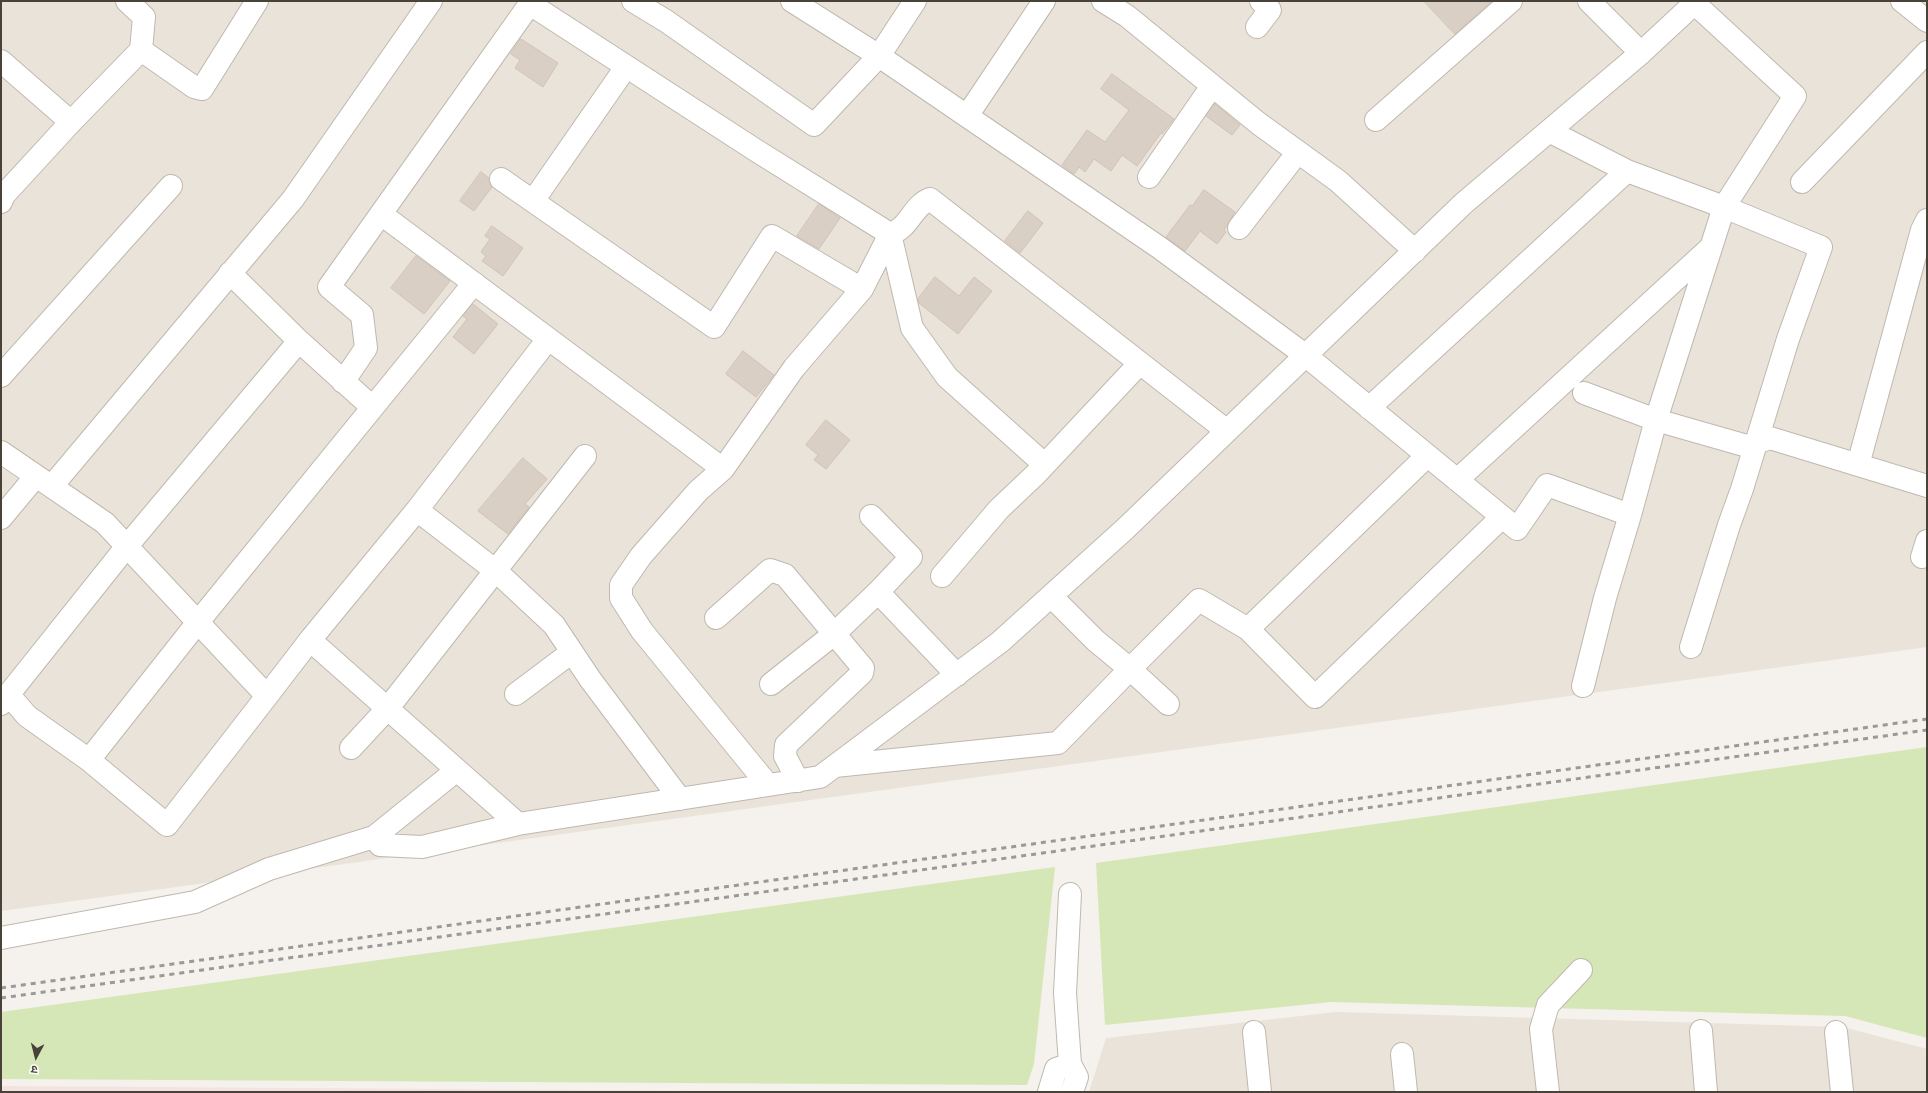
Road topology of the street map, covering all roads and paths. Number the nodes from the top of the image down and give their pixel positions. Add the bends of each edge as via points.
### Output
1 (127, 1) edge
2 (257, 1) edge
3 (431, 1) edge
4 (632, 1) edge
5 (792, 1) edge
6 (915, 1) edge
7 (1044, 1) edge
8 (1103, 1) edge
9 (1261, 1) edge
10 (1511, 1) edge
11 (1589, 1) edge
12 (1902, 1) edge
13 (531, 2) edge
14 (1695, 2) edge
15 (1927, 22) edge
16 (1257, 27) dead end
17 (141, 50) junction
18 (1927, 52) edge
19 (1641, 53) junction
20 (879, 56) junction
21 (1, 61) edge
22 (626, 67) junction
23 (1212, 86) junction
24 (967, 116) junction
25 (1376, 120) dead end
26 (71, 122) junction
27 (1549, 131) junction
28 (1298, 152) junction
29 (1627, 171) junction
30 (1149, 177) dead end
31 (501, 179) dead end
32 (1802, 182) dead end
33 (171, 186) dead end
34 (533, 201) junction
35 (1, 202) edge
36 (1724, 207) junction
37 (381, 214) junction
38 (1927, 220) edge
39 (1239, 228) dead end
40 (890, 234) junction
41 (1711, 248) junction
42 (1414, 250) junction
43 (230, 273) junction
44 (474, 283) junction
45 (862, 289) junction
46 (548, 338) junction
47 (299, 340) junction
48 (1306, 355) junction
49 (1140, 363) junction
50 (1, 376) edge
51 (343, 382) junction
52 (1584, 393) dead end
53 (372, 407) junction
54 (1369, 408) junction
55 (1656, 420) junction
56 (1226, 431) junction
57 (1756, 443) junction
58 (1, 452) edge
59 (586, 456) dead end
60 (1427, 456) junction
61 (1044, 464) junction
62 (1858, 465) junction
63 (723, 469) junction
64 (1457, 480) junction
65 (44, 481) junction
66 (1927, 486) edge
67 (417, 510) junction
68 (871, 516) dead end
69 (1630, 516) junction
70 (1502, 517) junction
71 (1, 518) edge
72 (127, 546) junction
73 (496, 571) junction
74 (942, 576) dead end
75 (878, 592) junction
76 (1051, 596) junction
77 (716, 618) dead end
78 (198, 622) junction
79 (1248, 629) junction
80 (834, 634) junction
81 (310, 640) junction
82 (1691, 647) dead end
83 (572, 652) junction
84 (1130, 668) junction
85 (957, 675) junction
86 (771, 684) dead end
87 (1583, 686) dead end
88 (516, 694) dead end
89 (267, 696) junction
90 (5, 699) edge
91 (1168, 704) dead end
92 (388, 708) junction
93 (351, 748) dead end
94 (89, 760) junction
95 (835, 766) junction
96 (457, 770) junction
97 (798, 781) junction
98 (768, 786) junction
99 (680, 799) junction
100 (518, 824) junction
101 (374, 838) junction
102 (1070, 894) dead end
103 (6, 933) edge
104 (1581, 970) dead end
105 (1701, 1031) dead end
106 (1254, 1032) dead end
107 (1836, 1032) dead end
108 (1402, 1054) dead end
109 (1070, 1064) junction
110 (1049, 1092) edge
111 (1072, 1092) edge
112 (1260, 1092) edge
113 (1406, 1092) edge
114 (1548, 1092) edge
115 (1706, 1092) edge
116 (1842, 1092) edge

1 - 17 street via 144,17
2 - 17 street via 202,89 194,87
3 - 43 street via 293,199
4 - 20 street via 814,125
5 - 20 street
6 - 20 street
7 - 24 street
8 - 23 street via 1127,16
9 - 16 street via 1270,10
10 - 25 street
11 - 19 street
12 - 15 street
13 - 22 street
13 - 37 street
14 - 19 street
14 - 36 street via 1795,96
17 - 26 street
18 - 32 street
19 - 27 street
20 - 24 street
21 - 26 street
22 - 34 street
22 - 40 street
23 - 28 street
23 - 30 street
24 - 48 street via 1160,248
26 - 35 street via 4,195
27 - 29 street
27 - 42 street via 1464,202
28 - 39 street
28 - 42 street via 1338,181
29 - 36 street
29 - 54 street
31 - 34 street
33 - 50 street
34 - 45 street via 714,327 772,236
36 - 41 street
36 - 57 street via 1821,247 1788,339
37 - 44 street
37 - 51 street via 329,287 362,315 366,348
38 - 62 street via 1922,230
40 - 45 street
40 - 49 street via 902,229 924,201 930,199
40 - 61 street via 912,328 947,377
41 - 55 street
41 - 64 street
42 - 48 street
43 - 47 street
43 - 65 street
44 - 46 street
44 - 53 street
45 - 63 street via 794,368
46 - 63 street
46 - 67 street
47 - 51 street
47 - 72 street
48 - 54 street
48 - 56 street
49 - 56 street
49 - 61 street
51 - 53 street
52 - 55 street
53 - 78 street
54 - 60 street
55 - 57 street via 1747,446
55 - 69 street
56 - 76 street via 1125,529
57 - 62 street via 1770,438
57 - 82 street
58 - 65 street
59 - 73 street
60 - 64 street
60 - 79 street
61 - 74 street via 999,508
62 - 66 street
63 - 98 street via 698,491 641,556 621,585 621,598 642,631
64 - 70 street
65 - 71 street
65 - 72 street via 105,523
67 - 73 street
67 - 81 street
68 - 75 street via 911,557
69 - 70 street via 1547,485 1517,529
69 - 87 street via 1605,598
70 - 79 street via 1315,698
72 - 78 street
72 - 90 street
73 - 83 street via 554,625
73 - 92 street
75 - 80 street
75 - 85 street
76 - 84 street via 1096,641
76 - 85 street via 1000,642
77 - 80 street via 770,570 785,575
78 - 89 street
78 - 94 street
79 - 84 street via 1199,600
80 - 86 street
80 - 97 street via 862,668 862,673 786,745 785,756
81 - 89 street
81 - 92 street
83 - 88 street
83 - 99 street
84 - 91 street
84 - 95 street via 1058,743
85 - 95 street
89 - 94 street via 167,825
90 - 94 street
92 - 93 street
92 - 96 street
95 - 97 street via 820,777
96 - 100 street
96 - 101 street
97 - 98 street
98 - 99 street
99 - 100 street
100 - 101 street via 422,847 380,845
101 - 103 street via 269,869 195,902
102 - 109 street via 1065,993
104 - 114 street via 1548,1005 1541,1029
105 - 115 street
106 - 112 street
107 - 116 street
108 - 113 street
109 - 110 street via 1056,1069
109 - 111 street via 1077,1077

